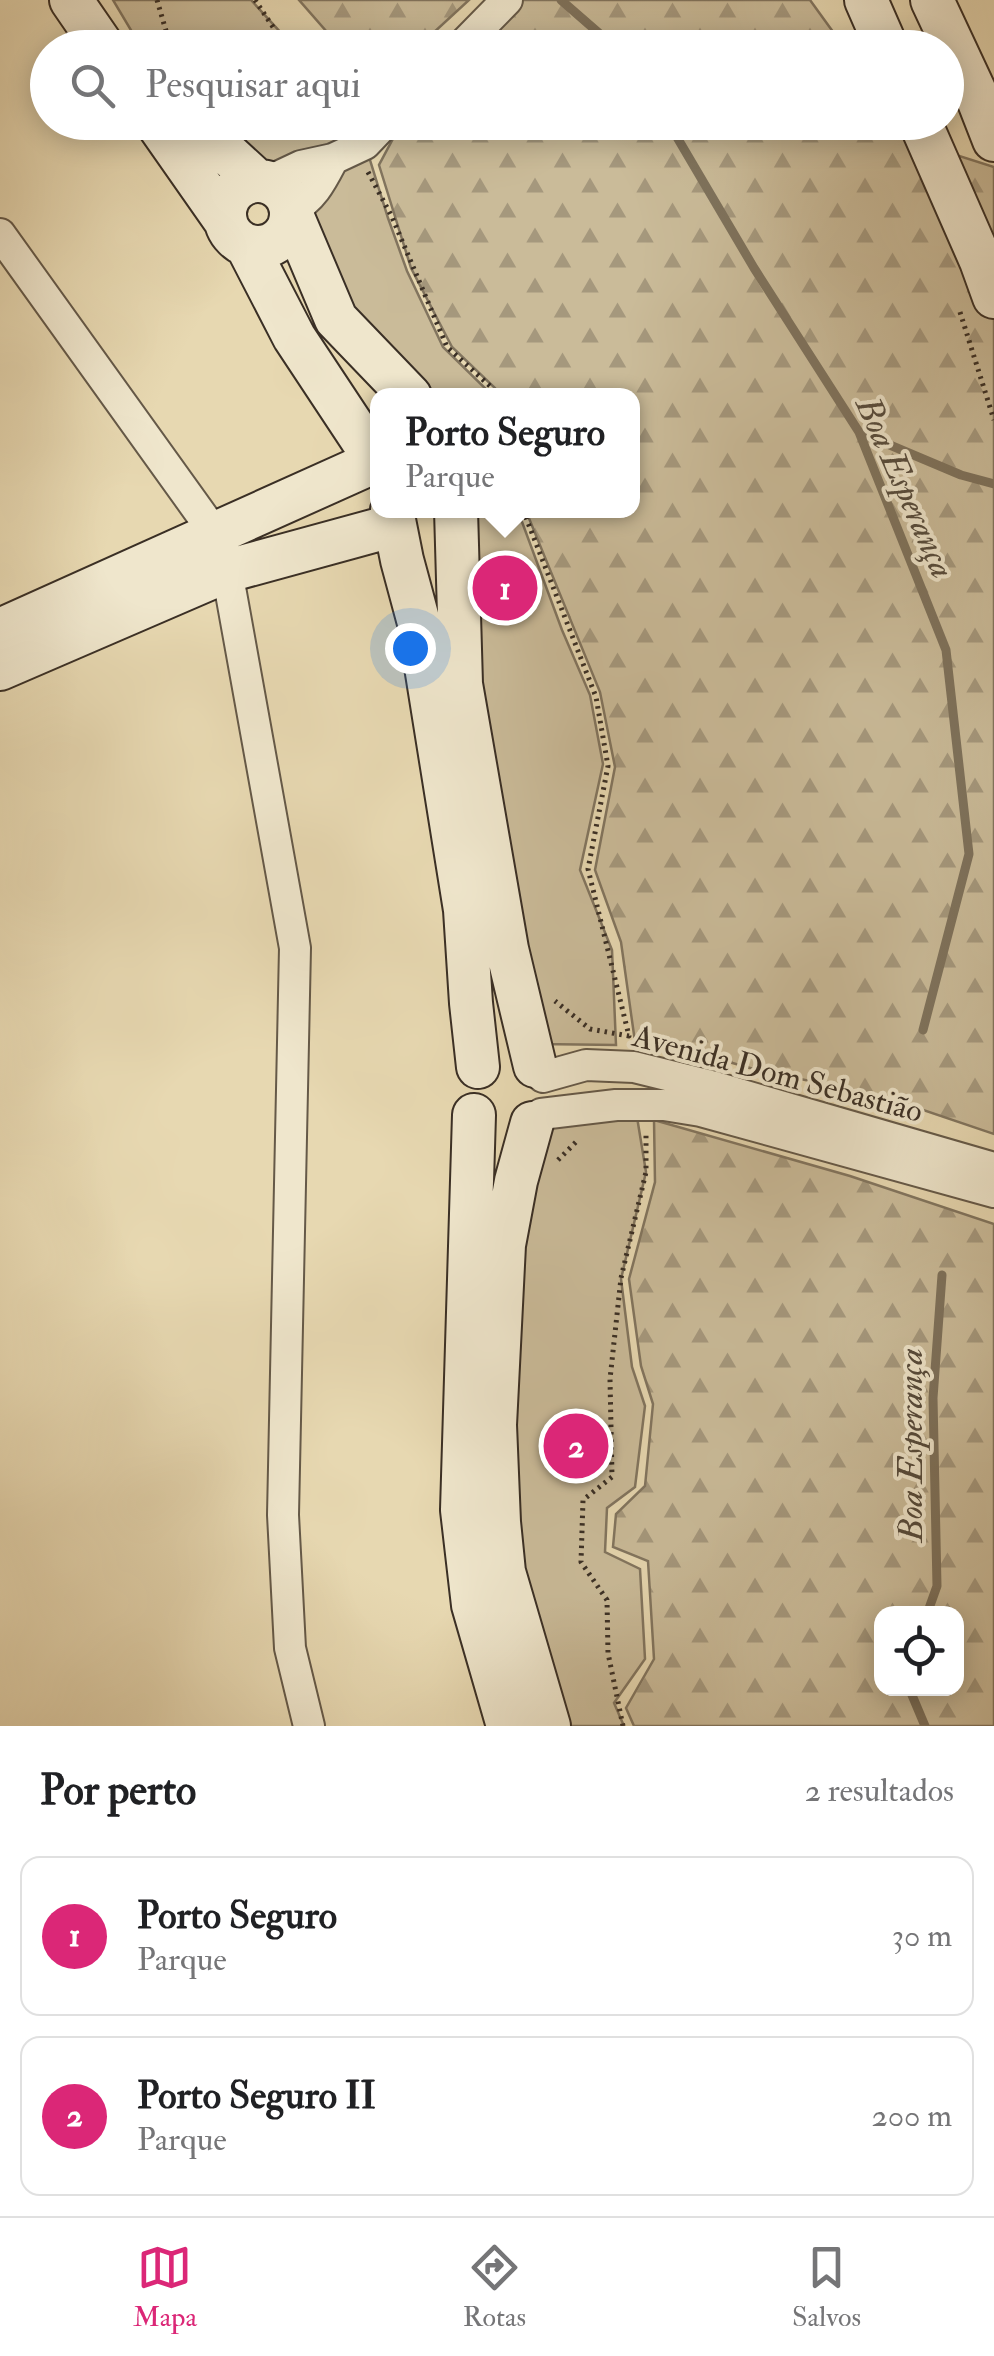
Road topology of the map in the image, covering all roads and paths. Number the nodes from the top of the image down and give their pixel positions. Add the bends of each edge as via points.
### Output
1 (72, 0) edge
2 (99, 0) edge
3 (157, 0) edge
4 (255, 0) edge
5 (507, 0) edge
6 (866, 0) edge
7 (932, 0) edge
8 (92, 30) edge
9 (119, 30) edge
10 (166, 30) edge
11 (275, 30) edge
12 (478, 30) edge
13 (879, 30) edge
14 (946, 30) edge
15 (964, 68) edge
16 (169, 140) edge
17 (214, 140) edge
18 (369, 140) edge
19 (928, 140) edge
20 (994, 140) edge
21 (344, 153) junction
22 (276, 197) junction
23 (0, 234) edge
24 (236, 234) junction
25 (994, 297) edge
26 (402, 388) edge
27 (491, 388) edge
28 (370, 452) edge
29 (370, 467) edge
30 (393, 518) edge
31 (456, 518) edge
32 (526, 518) edge
33 (222, 553) junction
34 (0, 630) edge
35 (0, 670) edge
36 (548, 988) dead end
37 (478, 1067) junction
38 (538, 1095) junction
39 (474, 1115) junction
40 (646, 1121) dead end
41 (585, 1133) dead end
42 (556, 1162) dead end
43 (994, 1168) edge
44 (994, 1192) edge
45 (309, 1726) edge
46 (508, 1726) edge
47 (549, 1726) edge
48 (622, 1726) edge

1 - 8 main road
2 - 9 main road
3 - 10 path
4 - 11 path
5 - 12 street
6 - 13 main road
7 - 14 main road
15 - 20 main road
16 - 24 main road
17 - 22 main road
18 - 21 street
19 - 25 main road
21 - 22 street via 301,166
21 - 27 path via 392,217 447,348
22 - 24 main road via 285,234 277,242 268,246
22 - 24 main road via 244,184 234,190 225,210
22 - 26 main road via 336,319
23 - 33 street
24 - 28 main road
29 - 33 main road
30 - 33 main road
30 - 37 main road via 419,624 466,910
31 - 38 main road via 461,684
32 - 36 path via 596,697 608,766 588,868 629,1036 590,1028
33 - 34 main road
33 - 35 main road
33 - 45 street via 295,948 282,1515 290,1648
37 - 38 main road via 513,1054
37 - 39 main road via 468,1090
38 - 39 main road via 521,1130 495,1130
38 - 43 street, Avenida Dom Sebastião via 586,1065 634,1066
38 - 44 street, Avenida Dom Sebastião via 701,1110
38 - 47 main road via 504,1245 496,1424 504,1572
39 - 46 main road via 462,1510 473,1605
40 - 48 path via 646,1172 620,1278 610,1379 612,1477 583,1500 581,1562 606,1600
41 - 42 path

